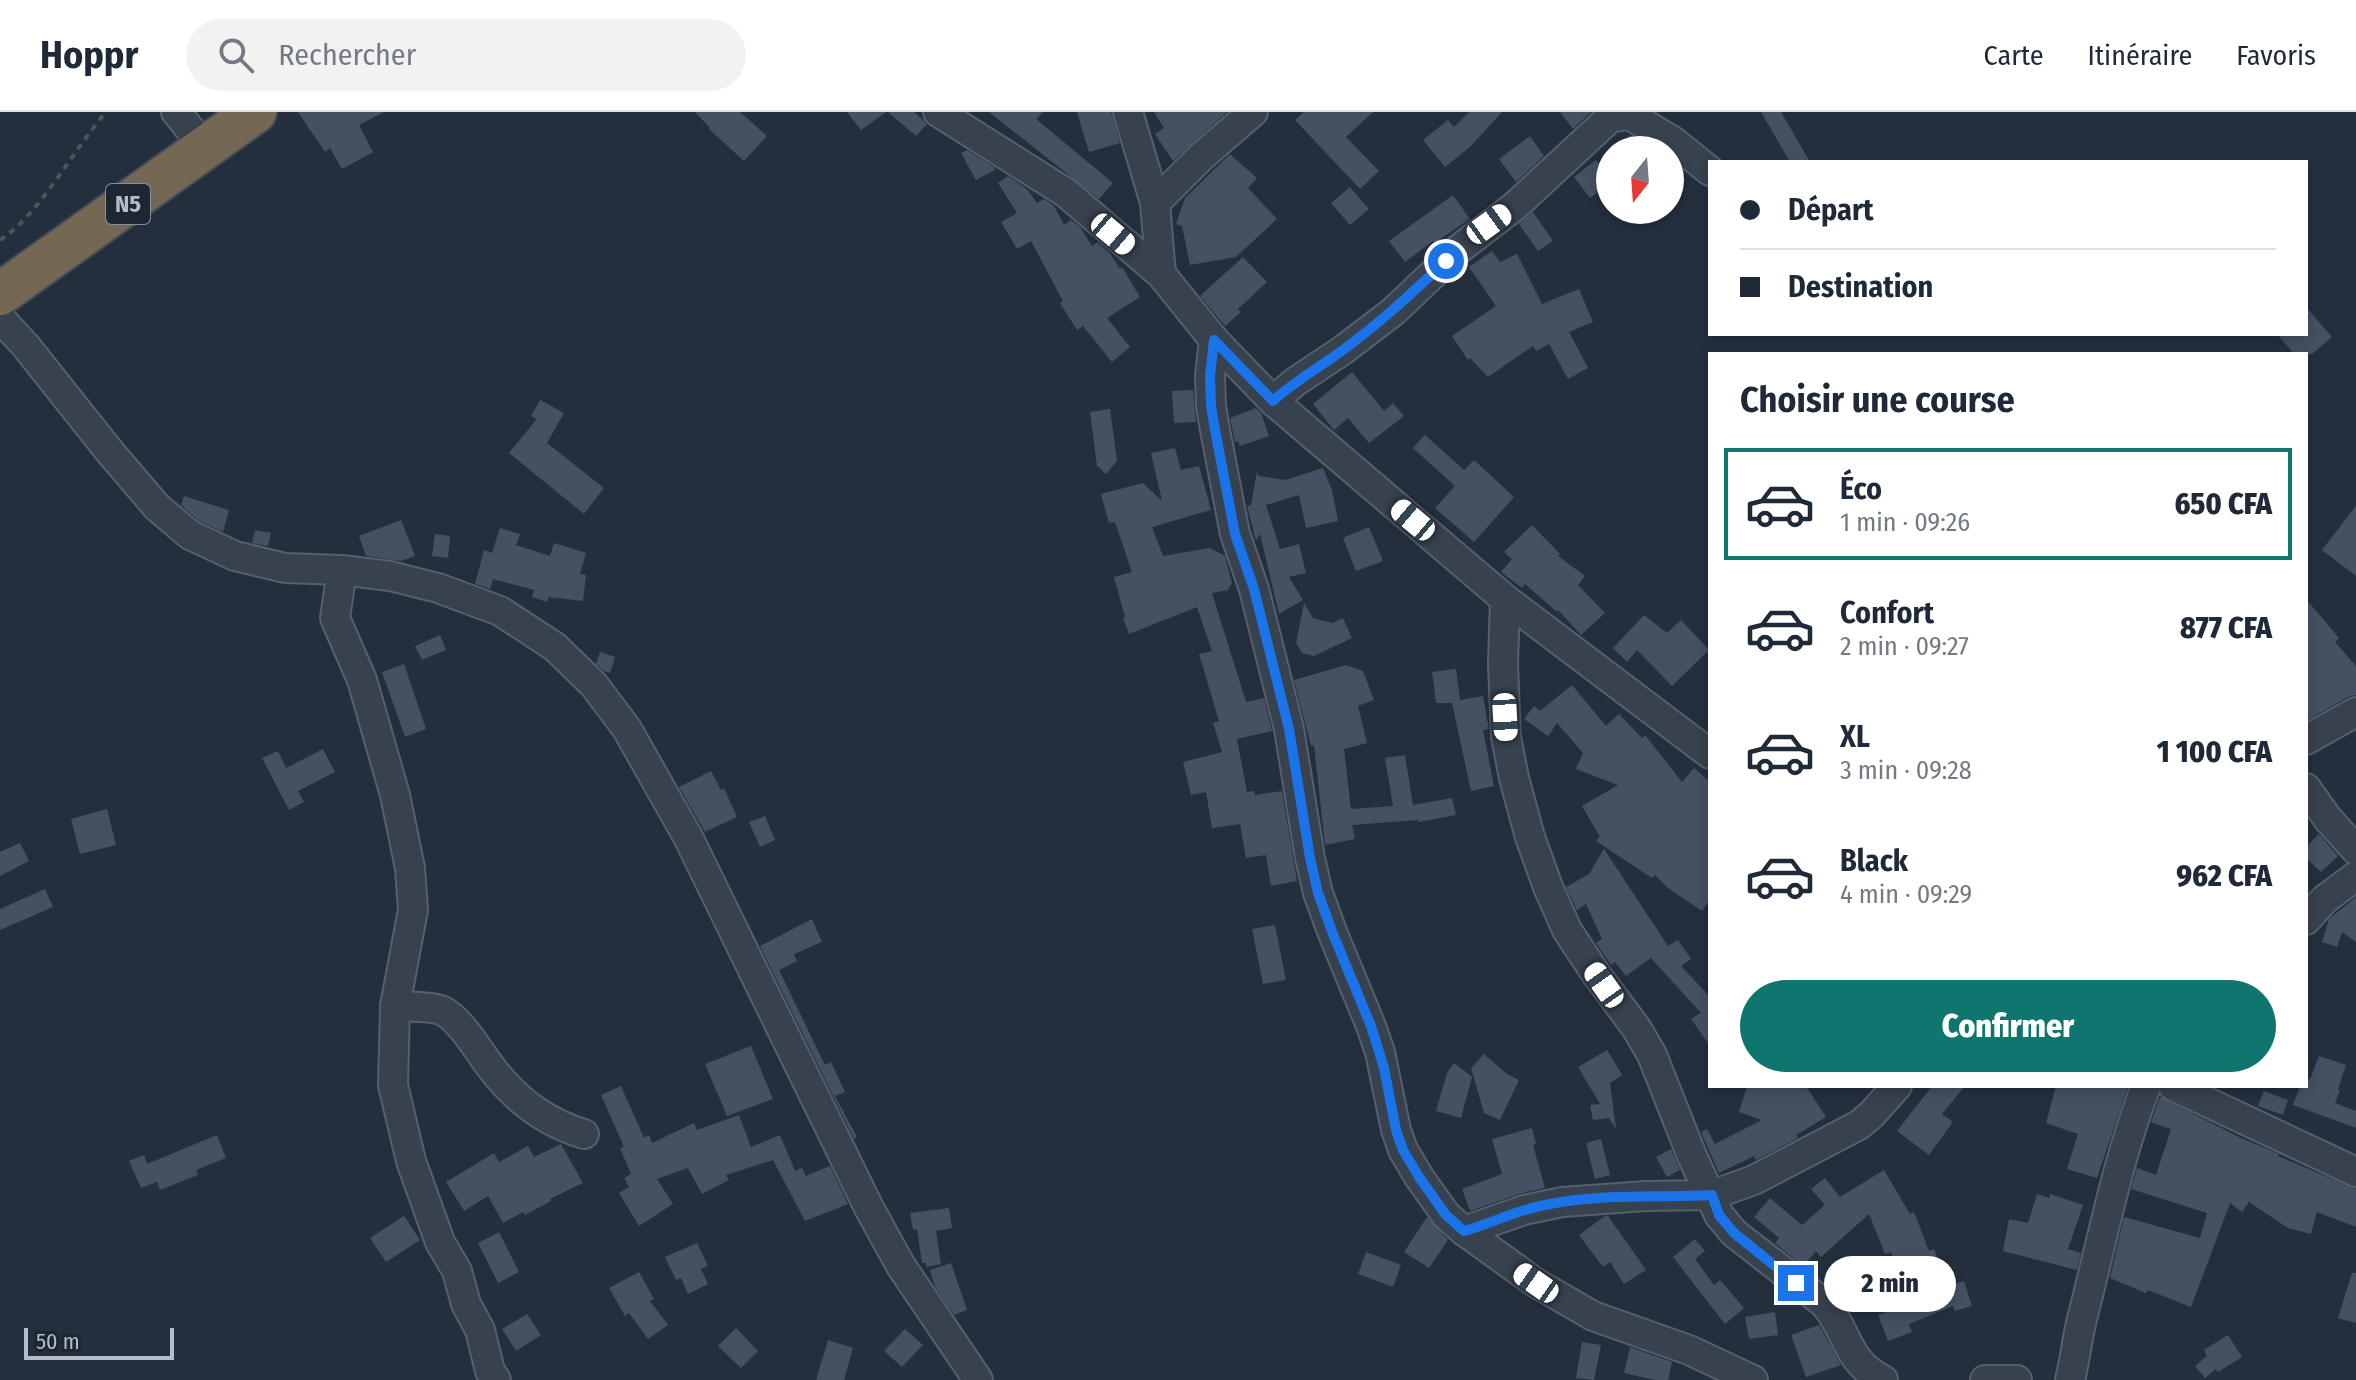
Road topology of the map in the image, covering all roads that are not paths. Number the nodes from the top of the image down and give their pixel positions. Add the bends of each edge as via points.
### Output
1 (176, 112) edge
2 (255, 112) edge
3 (938, 112) edge
4 (1128, 112) edge
5 (1253, 112) edge
6 (206, 149) junction
7 (1708, 169) edge
8 (1155, 203) junction
9 (1161, 274) junction
10 (0, 294) edge
11 (0, 318) edge
12 (1214, 340) junction
13 (1273, 401) junction
14 (342, 570) junction
15 (1505, 599) junction
16 (2356, 712) edge
17 (2308, 739) edge
18 (1708, 752) edge
19 (2308, 791) edge
20 (2356, 850) edge
21 (2356, 876) edge
22 (2308, 918) edge
23 (395, 1006) junction
24 (1895, 1088) edge
25 (2145, 1088) edge
26 (2202, 1092) edge
27 (584, 1134) dead end
28 (2356, 1172) edge
29 (1712, 1195) junction
30 (1464, 1231) junction
31 (496, 1380) edge
32 (978, 1380) edge
33 (1753, 1380) edge
34 (1883, 1380) edge
35 (1985, 1380) edge
36 (2017, 1380) edge
37 (2070, 1380) edge

1 - 6 street
2 - 6 highway, N5
3 - 9 street via 1066,193
4 - 8 street
5 - 8 street
6 - 10 highway, N5
7 - 13 street via 1630,115 1611,117 1394,311
8 - 9 street
9 - 12 street
11 - 14 street via 157,507 190,535 235,556 285,568
12 - 13 street
12 - 30 street via 1210,376 1215,430 1235,534 1289,729 1318,893 1380,1052 1403,1150 1446,1215
13 - 15 street
14 - 23 street via 335,618 362,680 410,868 413,910
14 - 32 street via 438,588 500,611 555,647 594,685 627,729 688,837 901,1266
15 - 18 street
15 - 29 street via 1506,737 1538,859 1567,930 1652,1055
16 - 17 street
19 - 20 street
21 - 22 street
23 - 27 street via 443,1010 525,1103 558,1126
23 - 31 street via 393,1085 402,1131
24 - 29 street via 1859,1125 1754,1180
25 - 37 street via 2115,1187
26 - 28 street
29 - 30 street via 1562,1202
29 - 34 street via 1734,1233 1825,1304 1854,1357
30 - 33 street via 1593,1316 1689,1350
35 - 36 street

